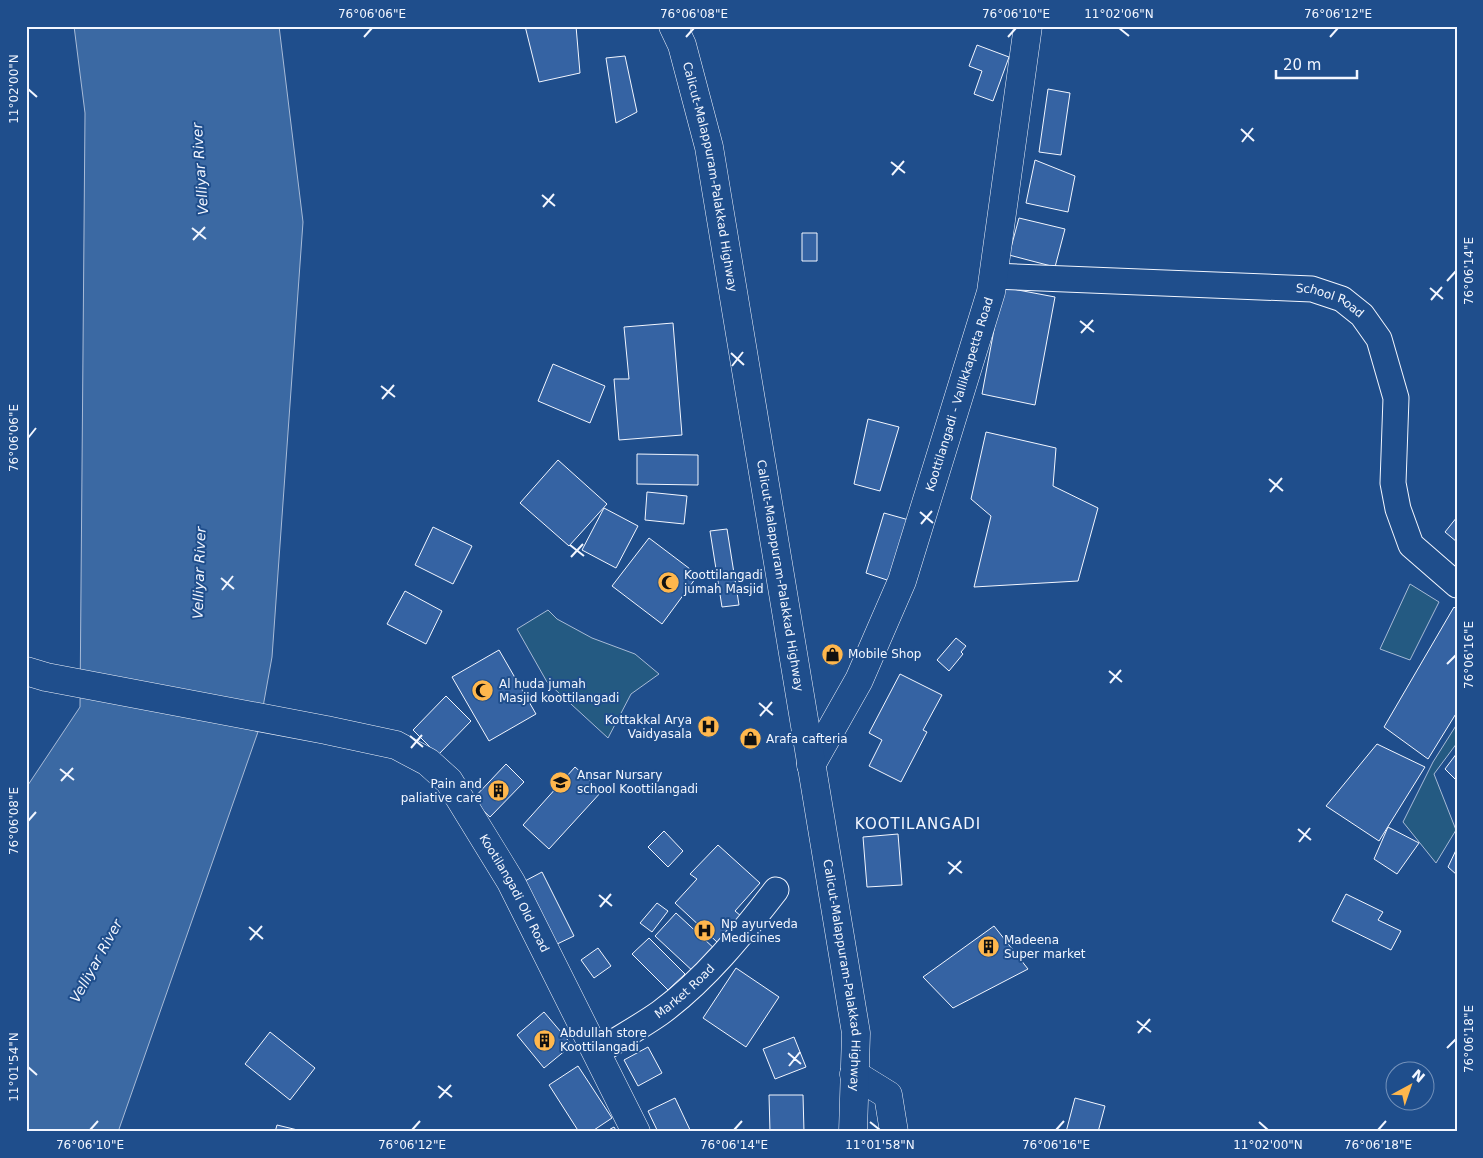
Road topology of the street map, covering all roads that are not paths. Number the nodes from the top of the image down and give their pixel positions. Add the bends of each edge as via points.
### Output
1 (673, 26) edge
2 (1028, 26) edge
3 (994, 276) junction
4 (1457, 585) edge
5 (36, 674) edge
6 (818, 753) junction
7 (776, 890) dead end
8 (598, 1052) junction
9 (854, 1074) junction
10 (636, 1132) edge
11 (853, 1132) edge
12 (894, 1132) edge

1 - 6 main road, Calicut-Malappuram-Palakkad Highway via 682,44 709,147
2 - 3 main road, Koottilangadi - Vallikkapetta Road
3 - 4 street, School Road via 1312,290 1342,299 1362,315 1382,347 1396,398 1393,483 1398,509 1411,544
3 - 6 main road, Koottilangadi - Vallikkapetta Road via 992,292 902,581 859,680
5 - 8 main road, Kootilangadi Old Road via 396,745 428,762 449,781 511,882
6 - 9 main road, Calicut-Malappuram-Palakkad Highway via 856,1033
7 - 8 street, Market Road via 709,970 660,1013
8 - 10 main road, Kootilangadi Old Road
9 - 11 main road, Calicut-Malappuram-Palakkad Highway
9 - 12 main road via 888,1095

